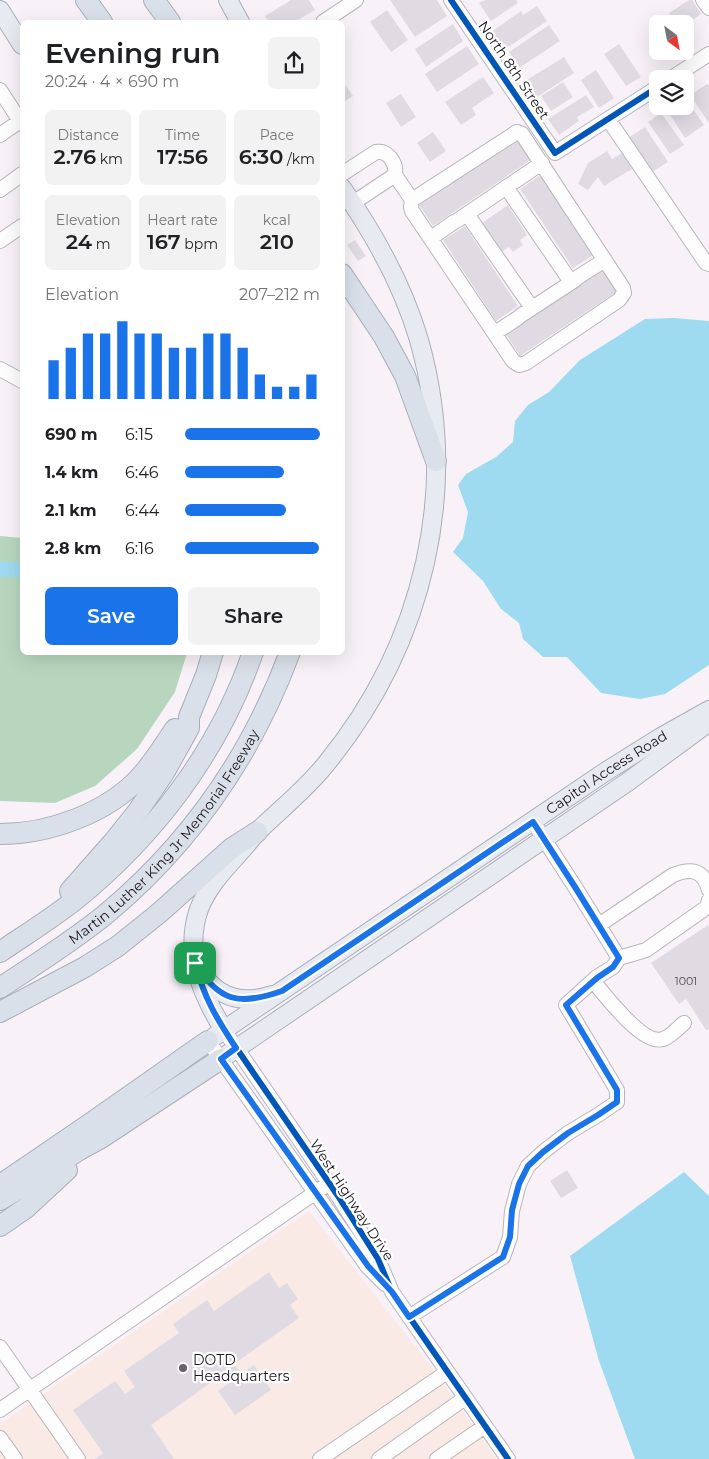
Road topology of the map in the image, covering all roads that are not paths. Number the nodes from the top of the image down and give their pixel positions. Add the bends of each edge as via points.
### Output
1 (86, 0) edge
2 (141, 0) edge
3 (154, 0) edge
4 (228, 0) edge
5 (356, 0) edge
6 (451, 0) edge
7 (703, 0) edge
8 (709, 8) edge
9 (2, 16) edge
10 (101, 20) edge
11 (155, 20) edge
12 (169, 20) edge
13 (239, 20) edge
14 (326, 20) edge
15 (20, 42) edge
16 (709, 54) edge
17 (684, 70) edge
18 (0, 90) edge
19 (649, 93) edge
20 (608, 119) junction
21 (20, 121) edge
22 (20, 124) edge
23 (0, 135) edge
24 (542, 163) junction
25 (345, 172) edge
26 (20, 175) edge
27 (395, 175) junction
28 (511, 184) junction
29 (0, 190) edge
30 (348, 196) edge
31 (412, 200) junction
32 (460, 219) junction
33 (20, 227) edge
34 (431, 238) junction
35 (0, 241) edge
36 (605, 260) junction
37 (709, 264) edge
38 (345, 279) edge
39 (575, 280) junction
40 (532, 308) junction
41 (496, 333) junction
42 (0, 369) edge
43 (20, 380) edge
44 (436, 461) junction
45 (212, 655) edge
46 (252, 655) edge
47 (289, 655) edge
48 (709, 710) edge
49 (189, 717) junction
50 (709, 722) edge
51 (533, 822) junction
52 (258, 832) junction
53 (0, 834) edge
54 (544, 840) junction
55 (709, 890) edge
56 (709, 900) edge
57 (45, 922) junction
58 (599, 925) junction
59 (0, 952) edge
60 (619, 958) junction
61 (195, 963) junction
62 (593, 981) junction
63 (0, 988) edge
64 (282, 991) junction
65 (0, 1012) edge
66 (684, 1023) dead end
67 (216, 1035) junction
68 (229, 1054) junction
69 (101, 1138) junction
70 (329, 1183) junction
71 (0, 1185) edge
72 (316, 1192) junction
73 (0, 1200) edge
74 (26, 1208) junction
75 (0, 1226) edge
76 (0, 1232) edge
77 (392, 1292) junction
78 (409, 1317) junction
79 (0, 1347) edge
80 (447, 1372) junction
81 (30, 1389) junction
82 (466, 1398) junction
83 (0, 1410) edge
84 (485, 1426) junction
85 (0, 1438) edge
86 (505, 1458) edge
87 (15, 1459) edge
88 (78, 1459) edge
89 (320, 1459) edge
90 (379, 1459) edge
91 (437, 1459) edge

1 - 10 highway
2 - 11 highway
3 - 12 highway
4 - 13 main road
5 - 14 street
6 - 20 street, North 8th Street via 555,153
7 - 8 street
9 - 15 main road
16 - 17 street
18 - 21 street
19 - 20 street
20 - 37 street
22 - 23 street
24 - 28 street
24 - 31 street via 522,134 517,132
24 - 36 street
25 - 27 street via 382,151 394,164
26 - 29 street
27 - 30 street
27 - 31 street
28 - 32 street
28 - 39 street
30 - 44 main road via 392,270 415,329 433,410
31 - 34 street via 412,211
32 - 34 street
32 - 40 street
33 - 35 street
34 - 41 street
36 - 39 street
36 - 41 street via 623,288 624,293 619,300 526,363 519,365 513,361
38 - 44 highway via 406,376
39 - 40 street
40 - 41 street
42 - 43 street
44 - 52 main road via 433,519 425,569 409,620 391,661 362,715 326,764
45 - 49 highway
46 - 57 highway, Martin Luther King Jr Memorial Freeway via 226,717 177,795 120,860
47 - 63 highway, Martin Luther King Jr Memorial Freeway via 273,696 246,748 210,805 178,845 105,915
48 - 51 main road, Capitol Access Road via 636,753
49 - 53 highway via 180,723 140,777 119,796 60,824
49 - 57 highway via 189,728 150,794
50 - 54 main road, Capitol Access Road
51 - 54 street
51 - 64 main road, Capitol Access Road
52 - 61 main road via 220,874 203,901 193,940
52 - 65 highway via 232,848 110,951
54 - 58 street
54 - 68 main road, Capitol Access Road
55 - 58 street via 702,876 685,870
56 - 60 street via 707,907 646,950
57 - 59 highway, Martin Luther King Jr Memorial Freeway
58 - 60 street
60 - 62 street via 613,967
61 - 64 main road via 209,984 233,998 253,999
61 - 67 main road
62 - 66 street via 637,1030 654,1039 663,1039
62 - 78 street via 566,1005 617,1090 617,1102 562,1138 528,1166 512,1210 510,1237 503,1257
64 - 67 main road, Capitol Access Road
67 - 68 street, West Highway Drive
67 - 71 highway
68 - 69 highway
68 - 70 street, West Highway Drive
68 - 72 street, West Highway Drive
69 - 73 highway
69 - 74 highway
70 - 72 street
70 - 77 street, West Highway Drive via 378,1258
72 - 77 street, West Highway Drive via 368,1266
72 - 81 street
74 - 75 highway
74 - 76 street
77 - 78 street, West Highway Drive
78 - 80 street, West Highway Drive
79 - 81 street
80 - 82 street, West Highway Drive
80 - 89 street
81 - 83 street
81 - 88 street
82 - 84 street, West Highway Drive
82 - 90 street
84 - 86 street, West Highway Drive
84 - 91 street
85 - 87 street

